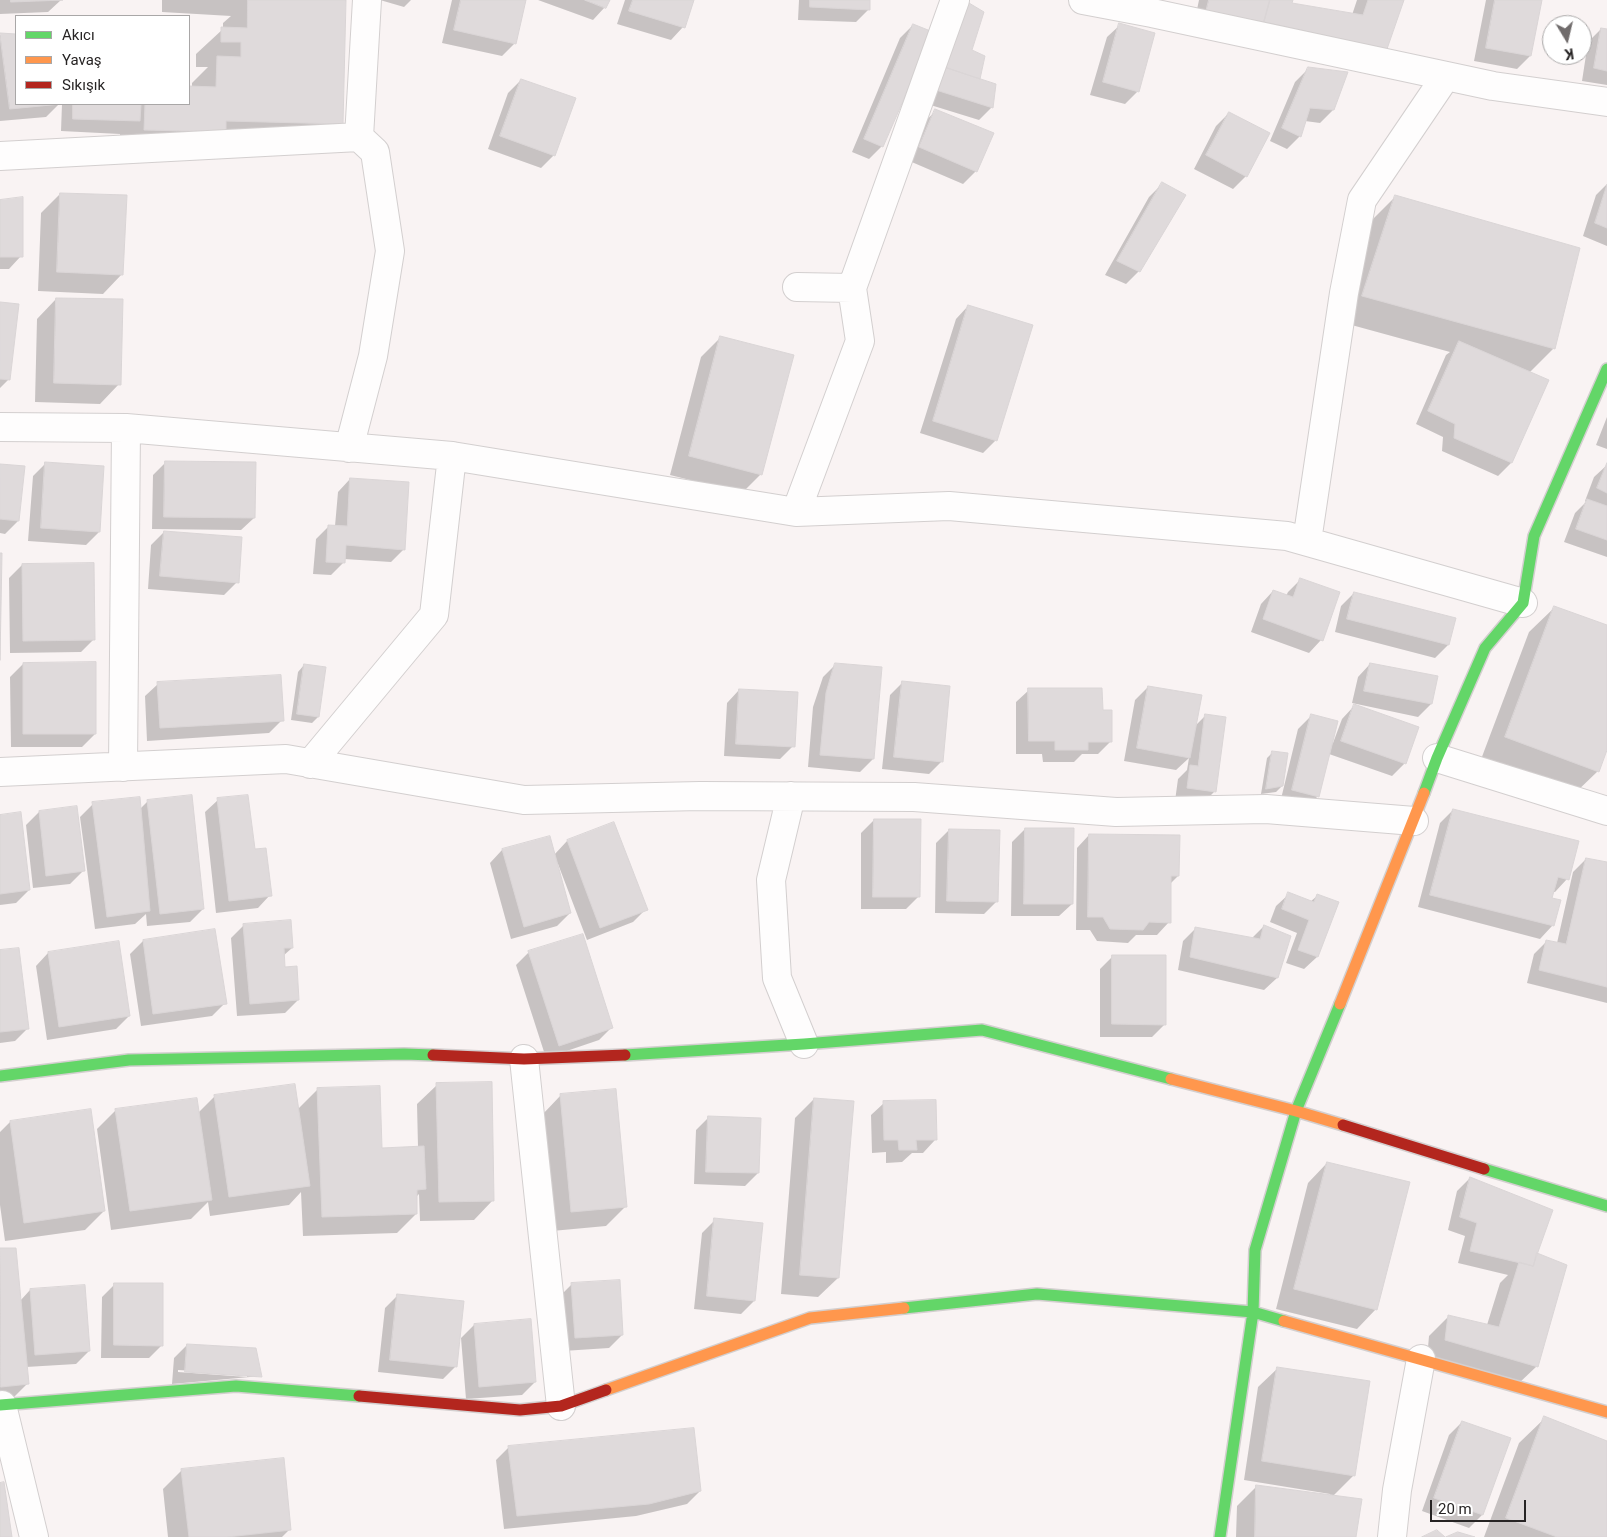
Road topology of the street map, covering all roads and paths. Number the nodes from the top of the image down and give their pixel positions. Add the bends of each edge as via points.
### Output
1 (367, 0) edge
2 (955, 0) edge
3 (1083, 0) edge
4 (1131, 4) edge
5 (1446, 76) junction
6 (1607, 102) edge
7 (359, 137) junction
8 (0, 156) edge
9 (797, 287) dead end
10 (852, 288) junction
11 (1607, 369) edge
12 (0, 427) edge
13 (126, 428) junction
14 (349, 448) junction
15 (452, 456) junction
16 (796, 512) junction
17 (1307, 541) junction
18 (1523, 604) junction
19 (1437, 758) junction
20 (310, 764) junction
21 (123, 767) junction
22 (0, 772) edge
23 (791, 796) junction
24 (1607, 811) edge
25 (1414, 821) junction
26 (804, 1044) junction
27 (524, 1059) junction
28 (0, 1076) edge
29 (1296, 1111) junction
30 (1607, 1206) edge
31 (1252, 1312) junction
32 (1421, 1359) junction
33 (1, 1405) edge
34 (561, 1406) junction
35 (1607, 1412) edge
36 (34, 1537) edge
37 (1220, 1537) edge
38 (1392, 1537) edge

1 - 7 street
2 - 10 street
3 - 4 street
4 - 5 street
5 - 6 street
5 - 17 street via 1362,200 1344,293
7 - 8 street
7 - 14 street via 375,152 390,251 373,356
9 - 10 street
10 - 16 street via 860,341
11 - 18 street via 1534,536
12 - 13 street
13 - 14 street
13 - 21 street
14 - 15 street
15 - 16 street
15 - 20 street via 434,615
16 - 17 street via 949,506 1287,536
17 - 18 street
18 - 19 street via 1485,648
19 - 24 street
19 - 25 street
20 - 21 street via 286,759
20 - 23 street via 524,800
21 - 22 street
23 - 25 street via 914,797 1116,812 1266,809
23 - 26 street via 771,880 777,978
25 - 29 street
26 - 27 street
26 - 29 street via 982,1030
27 - 28 street via 404,1054 129,1060
27 - 34 street
29 - 30 street
29 - 31 street via 1255,1250
31 - 32 street
31 - 34 street via 1037,1294 810,1318
31 - 37 street
32 - 35 street
32 - 38 street via 1397,1490
33 - 34 street via 236,1386 520,1410
33 - 36 street

